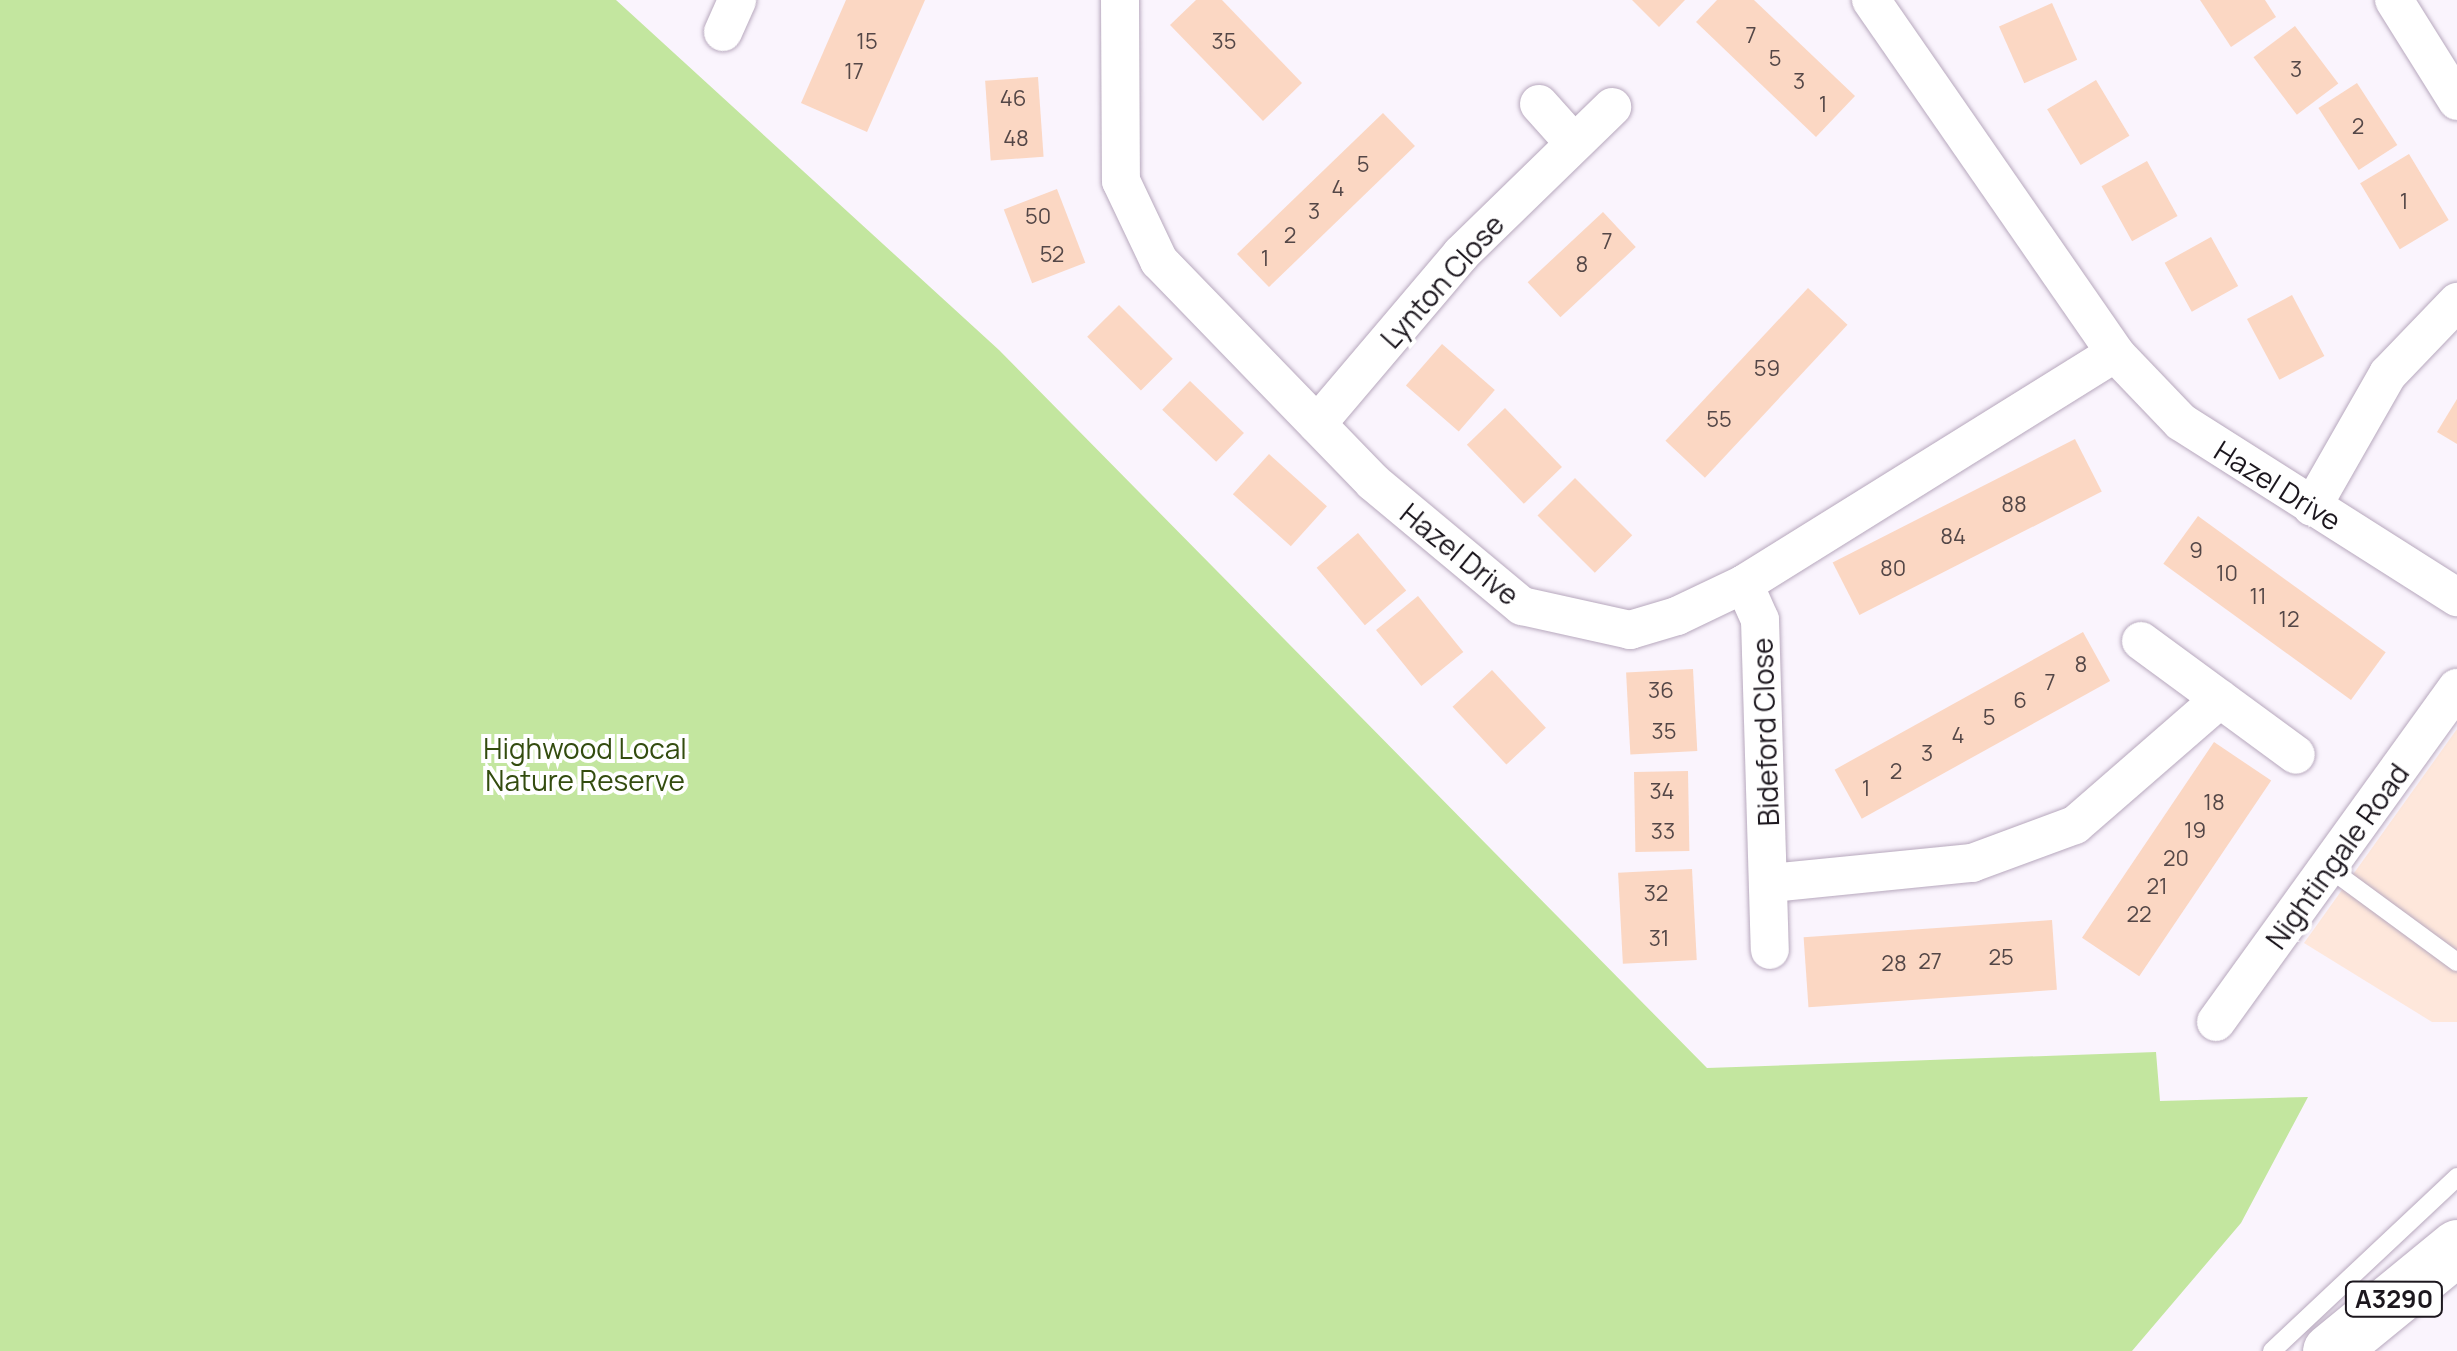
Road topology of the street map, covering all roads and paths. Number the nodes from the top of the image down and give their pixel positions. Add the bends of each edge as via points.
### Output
1 (1120, 0) edge
2 (1871, 0) edge
3 (2394, 0) edge
4 (2457, 101) edge
5 (1539, 104) dead end
6 (1612, 106) dead end
7 (1574, 143) junction
8 (2457, 302) edge
9 (2115, 353) junction
10 (1317, 424) junction
11 (2312, 507) junction
12 (1744, 584) junction
13 (2457, 597) edge
14 (2141, 641) dead end
15 (2457, 688) edge
16 (2220, 698) junction
17 (2296, 755) dead end
18 (2329, 868) junction
19 (1771, 883) junction
20 (1770, 950) dead end
21 (2457, 962) edge
22 (2216, 1022) dead end
23 (2457, 1177) edge
24 (2457, 1247) edge
25 (2272, 1351) edge
26 (2330, 1351) edge

1 - 10 street, Hazel Drive via 1114,68 1128,196 1159,260
2 - 9 street, Hazel Drive
3 - 4 street
5 - 7 street
6 - 7 street, Lynton Close
7 - 10 street, Lynton Close via 1461,254
8 - 11 street via 2388,374
9 - 11 street, Hazel Drive via 2180,422
9 - 12 street, Hazel Drive
10 - 12 street, Hazel Drive via 1452,555 1522,606 1630,630
11 - 13 street, Hazel Drive
12 - 19 street, Bideford Close via 1760,620
14 - 16 street
15 - 18 street, Nightingale Road
16 - 17 street
16 - 19 street via 2075,825 1972,863
18 - 21 lane
18 - 22 street, Nightingale Road
19 - 20 street, Bideford Close
23 - 25 lane
24 - 26 main road, A3290

